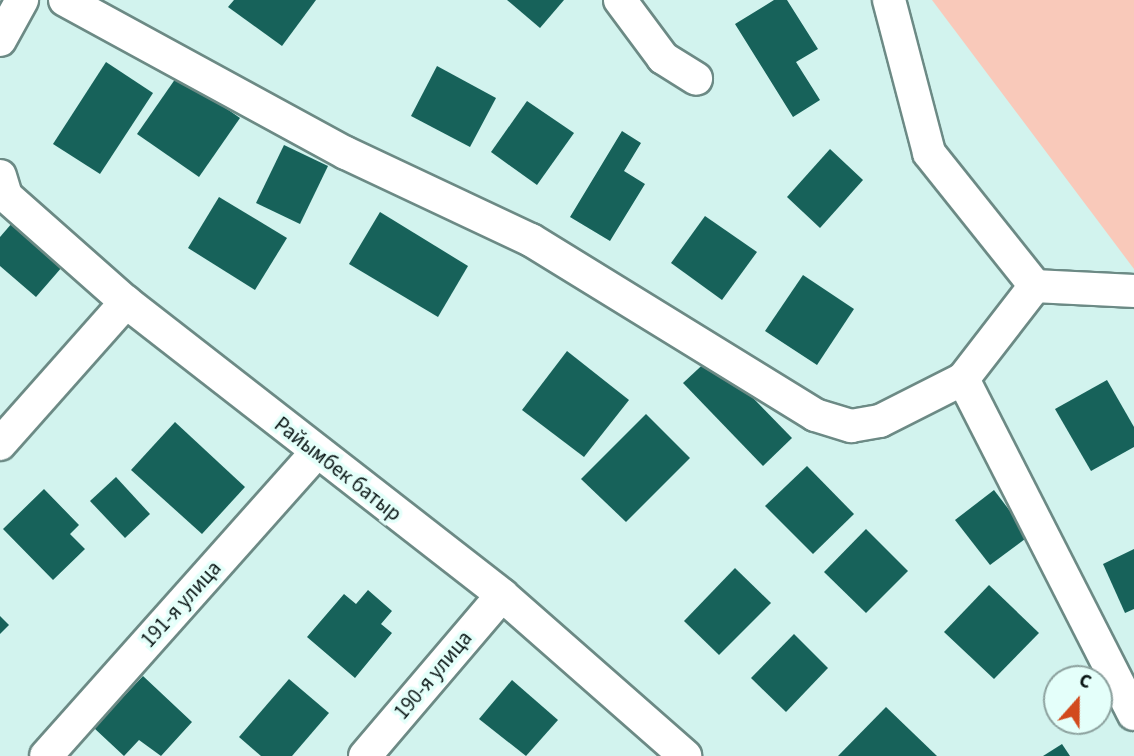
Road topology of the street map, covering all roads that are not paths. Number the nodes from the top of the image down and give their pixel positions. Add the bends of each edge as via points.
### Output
1 (22, 0) edge
2 (65, 0) edge
3 (620, 0) edge
4 (889, 0) edge
5 (0, 40) edge
6 (696, 79) dead end
7 (0, 176) edge
8 (1035, 286) junction
9 (1134, 291) edge
10 (126, 302) junction
11 (963, 379) junction
12 (0, 444) edge
13 (316, 453) junction
14 (502, 595) junction
15 (1134, 714) edge
16 (46, 756) edge
17 (365, 756) edge
18 (685, 756) edge

1 - 5 street
2 - 11 street via 345,153 531,240 815,415 851,426 880,421
3 - 6 street via 663,58
4 - 8 street via 929,153
7 - 10 street, Райымбек батыр via 6,195
8 - 9 street
8 - 11 street
10 - 12 street
10 - 13 street, Райымбек батыр
11 - 15 street
13 - 14 street, Райымбек батыр
13 - 16 street, 191-я улица
14 - 17 street, 190-я улица
14 - 18 street, Райымбек батыр

